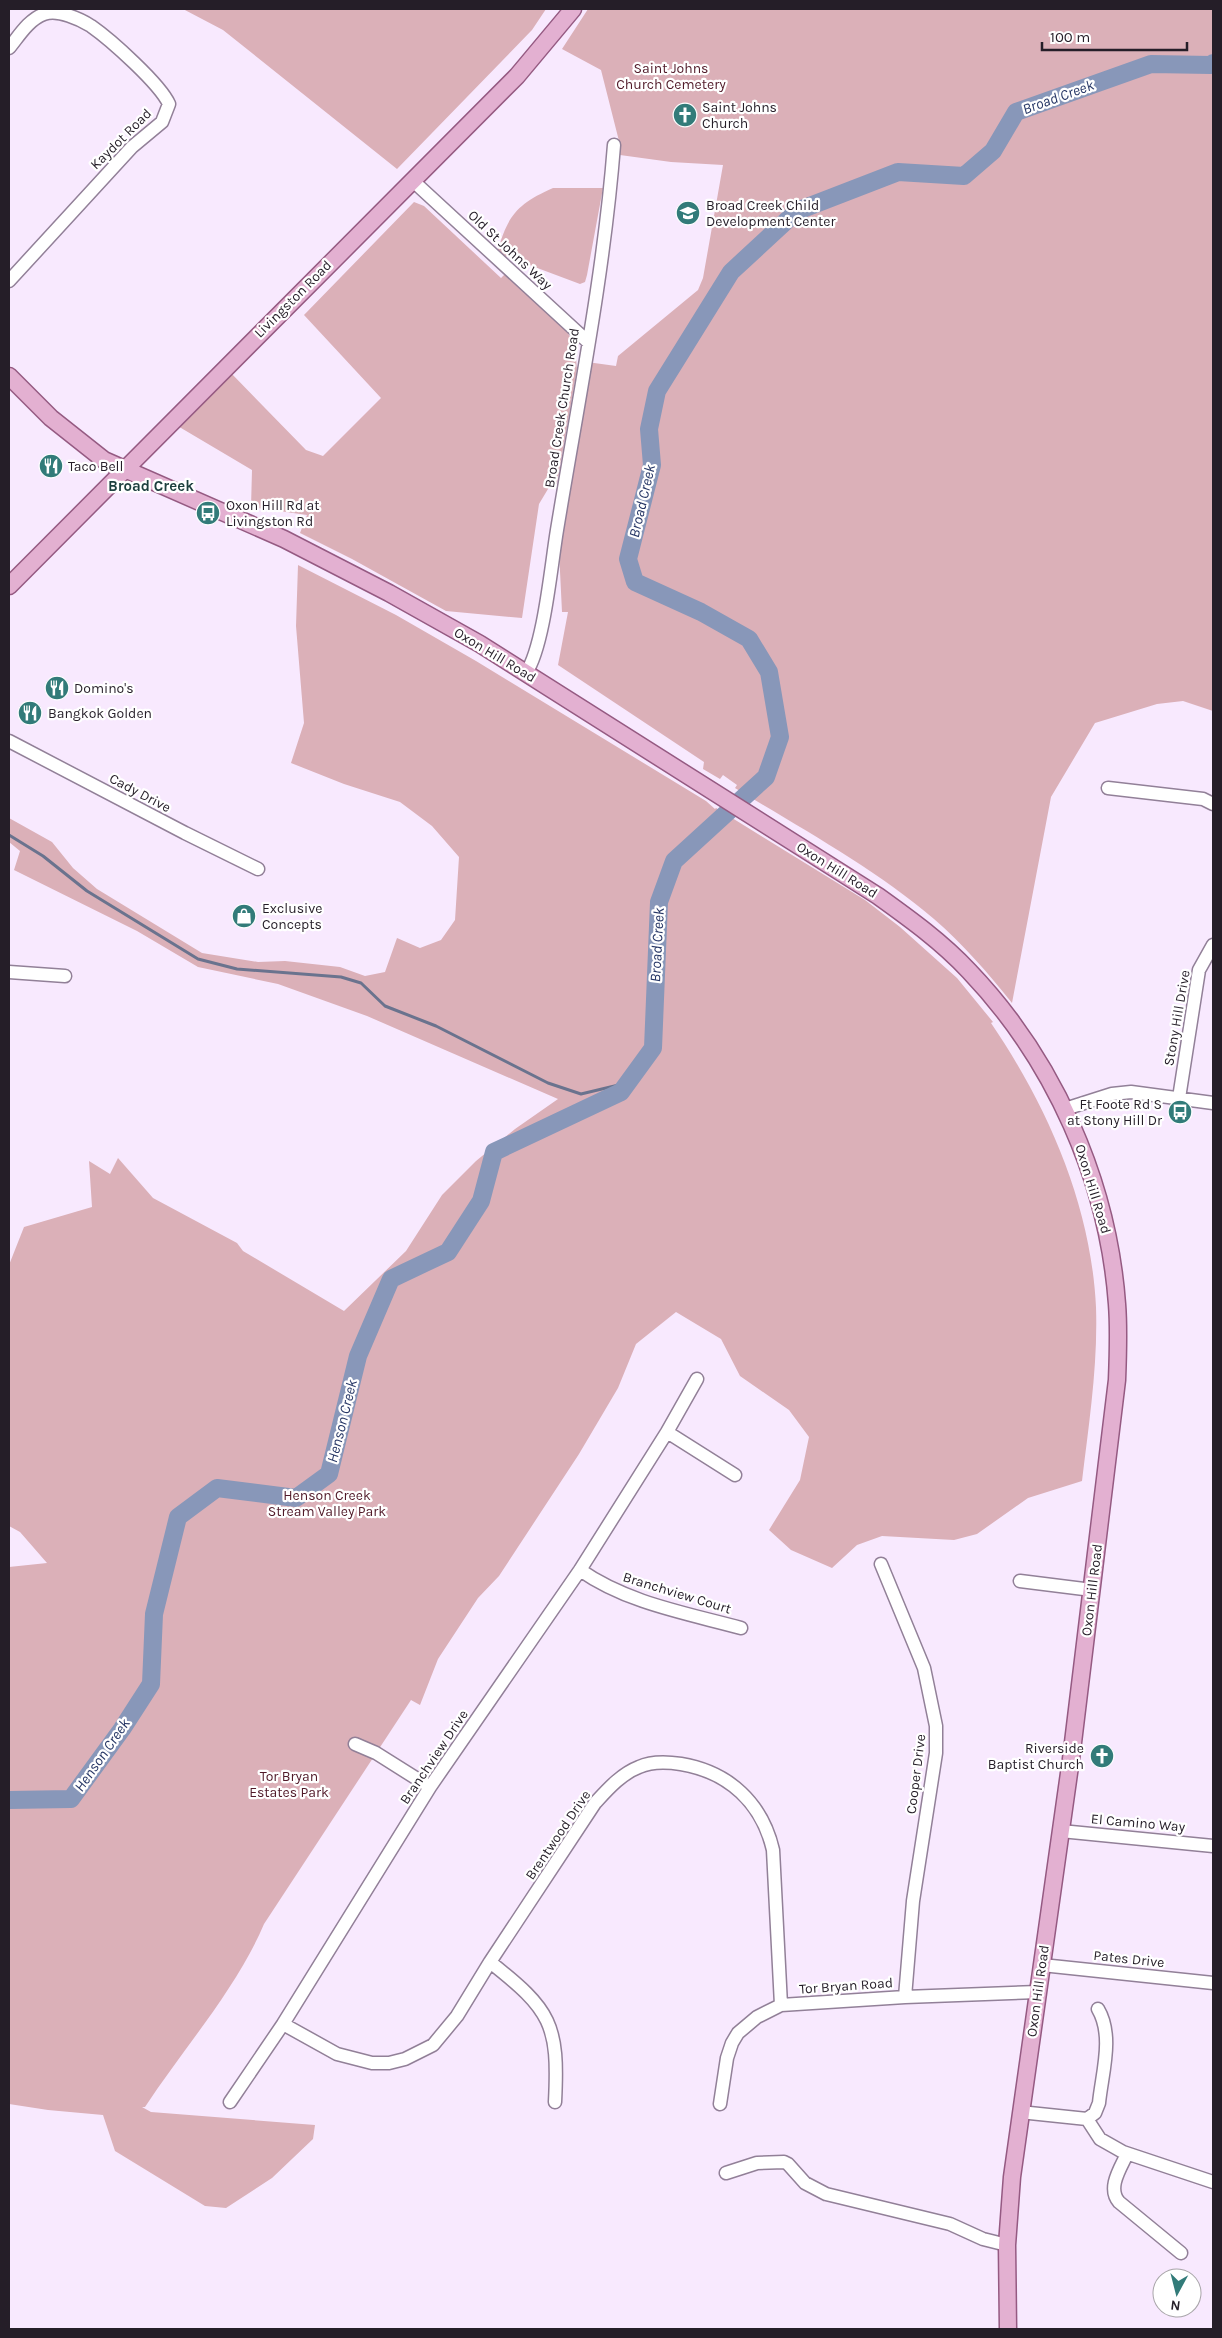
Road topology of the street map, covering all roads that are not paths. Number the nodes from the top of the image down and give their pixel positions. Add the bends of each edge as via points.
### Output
1 (573, 9) edge
2 (9, 48) edge
3 (614, 145) dead end
4 (412, 180) junction
5 (9, 281) edge
6 (588, 342) junction
7 (9, 376) edge
8 (124, 470) junction
9 (9, 586) edge
10 (526, 673) junction
11 (9, 741) edge
12 (1108, 788) dead end
13 (1213, 804) edge
14 (258, 869) dead end
15 (1213, 945) edge
16 (9, 972) edge
17 (65, 976) dead end
18 (1179, 1098) junction
19 (1213, 1104) edge
20 (1065, 1109) junction
21 (697, 1379) dead end
22 (667, 1432) junction
23 (735, 1476) dead end
24 (881, 1564) dead end
25 (580, 1570) junction
26 (1020, 1581) dead end
27 (1092, 1590) junction
28 (741, 1628) dead end
29 (355, 1744) dead end
30 (430, 1787) junction
31 (1061, 1831) junction
32 (1213, 1846) edge
33 (490, 1962) junction
34 (1042, 1965) junction
35 (1213, 1983) edge
36 (1038, 1992) junction
37 (905, 1997) junction
38 (781, 2005) junction
39 (1098, 2009) dead end
40 (283, 2024) junction
41 (230, 2102) dead end
42 (555, 2102) dead end
43 (720, 2104) dead end
44 (1020, 2112) junction
45 (1087, 2119) junction
46 (1127, 2154) junction
47 (726, 2173) dead end
48 (1213, 2182) edge
49 (1007, 2245) junction
50 (1181, 2253) dead end
51 (1008, 2329) edge

1 - 4 main road, Livingston Road via 517,76
2 - 5 street, Kaydot Road via 31,22 46,13 67,15 92,27 119,50 156,85 169,104 162,122 132,147
3 - 6 street, Broad Creek Church Road
4 - 6 street, Old St Johns Way
4 - 8 main road, Livingston Road
6 - 10 street, Broad Creek Church Road via 544,611 533,662
7 - 8 main road, Oxon Hill Road via 80,443
8 - 9 main road, Livingston Road
8 - 10 main road, Oxon Hill Road via 284,539 389,593
10 - 20 main road, Oxon Hill Road via 878,896 950,952 1010,1020
11 - 14 street, Cady Drive
12 - 13 street via 1203,799
15 - 18 street, Stony Hill Drive via 1199,970
16 - 17 street
18 - 19 street
18 - 20 street via 1131,1092 1112,1094
20 - 27 main road, Oxon Hill Road via 1103,1216 1118,1310 1114,1414
21 - 22 street, Branchview Drive
22 - 23 street
22 - 25 street, Branchview Drive
24 - 37 street, Cooper Drive via 924,1668 936,1726 936,1753 913,1901
25 - 28 street, Branchview Court via 622,1593
25 - 30 street, Branchview Drive
26 - 27 street
27 - 31 main road, Oxon Hill Road
29 - 30 street via 376,1752
30 - 40 street, Branchview Drive
31 - 32 street, El Camino Way
31 - 34 main road, Oxon Hill Road
33 - 38 street, Brentwood Drive via 581,1824 611,1785 639,1766 655,1762 674,1763 712,1772 730,1782 750,1800 769,1833 774,1868
33 - 40 street, Brentwood Drive via 443,2034 433,2045 406,2059 389,2063 354,2060
33 - 42 street via 534,1998 545,2013 555,2048
34 - 35 street, Pates Drive
34 - 36 main road, Oxon Hill Road
36 - 37 street, Tor Bryan Road
36 - 44 main road, Oxon Hill Road
37 - 38 street, Tor Bryan Road
38 - 43 street, Tor Bryan Road via 757,2016 735,2038 727,2058
39 - 45 street via 1106,2024 1106,2040 1099,2103 1095,2113
40 - 41 street, Branchview Drive
44 - 45 street
44 - 49 main road, Oxon Hill Road
45 - 46 street via 1100,2139
46 - 48 street
46 - 50 street via 1113,2195
47 - 49 street via 757,2163 784,2162 805,2183 826,2194 950,2224 982,2239
49 - 51 main road, Oxon Hill Road

